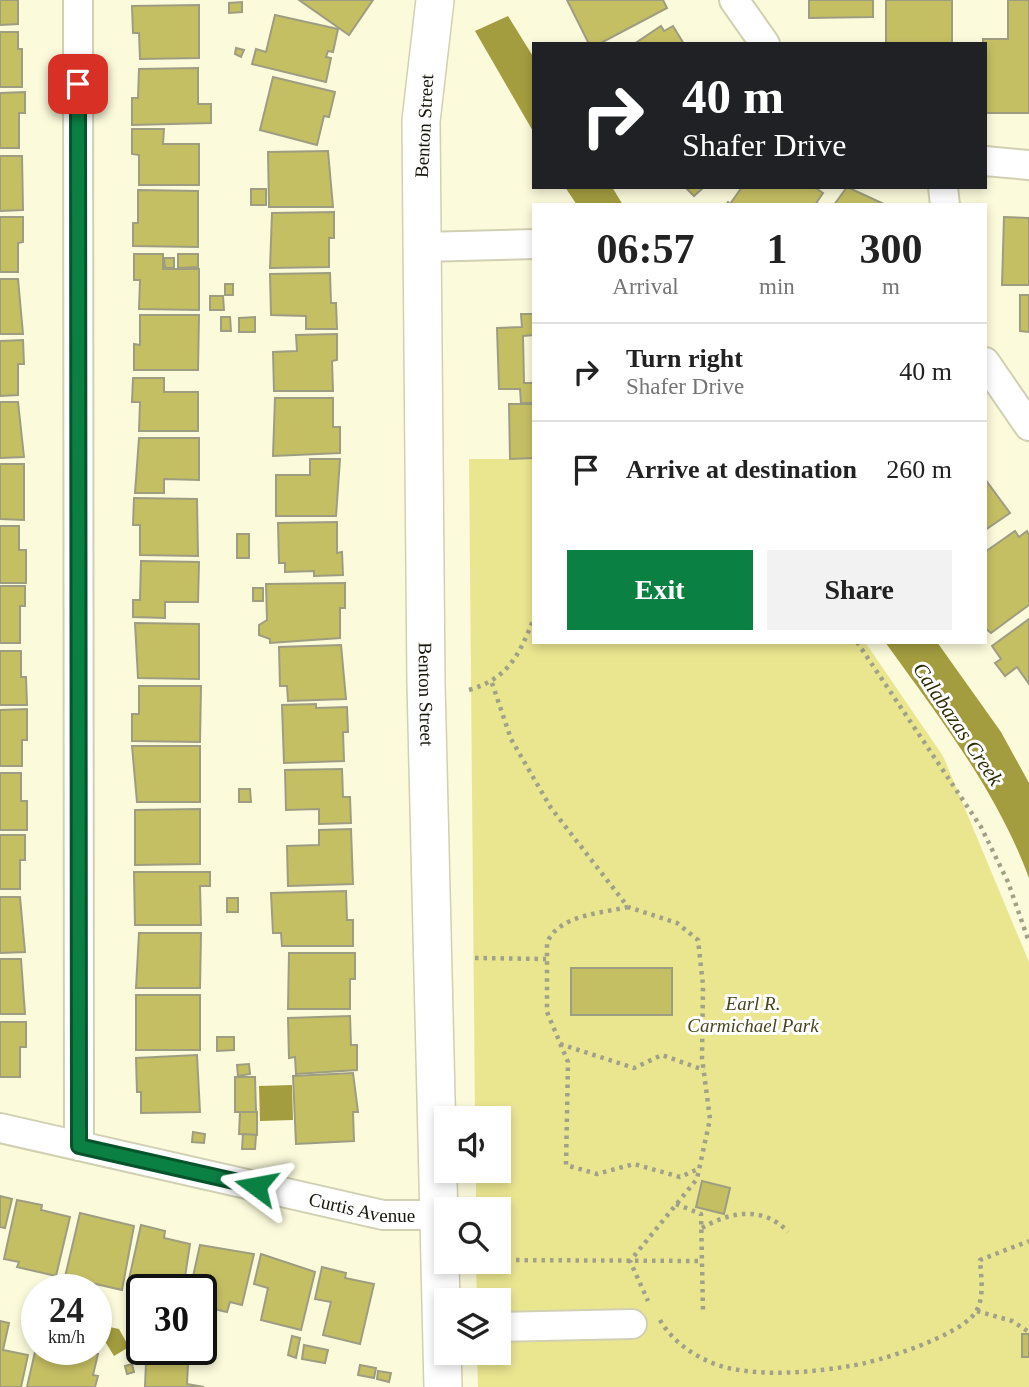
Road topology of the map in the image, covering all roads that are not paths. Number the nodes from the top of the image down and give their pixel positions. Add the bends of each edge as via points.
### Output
1 (78, 0) edge
2 (435, 0) edge
3 (734, 0) edge
4 (764, 42) edge
5 (987, 161) edge
6 (1029, 165) edge
7 (532, 244) edge
8 (422, 247) junction
9 (987, 365) edge
10 (1029, 426) edge
11 (0, 1128) edge
12 (79, 1146) junction
13 (438, 1197) edge
14 (434, 1215) edge
15 (646, 1313) road end
16 (511, 1326) edge
17 (443, 1365) edge
18 (443, 1387) edge

1 - 12 street
2 - 8 main road, Benton Street via 421,121
3 - 4 street
5 - 6 street
7 - 8 street
8 - 13 main road, Benton Street
9 - 10 street
11 - 12 street, Curtis Avenue
12 - 14 street, Curtis Avenue via 383,1215
15 - 16 street
17 - 18 main road, Benton Street

